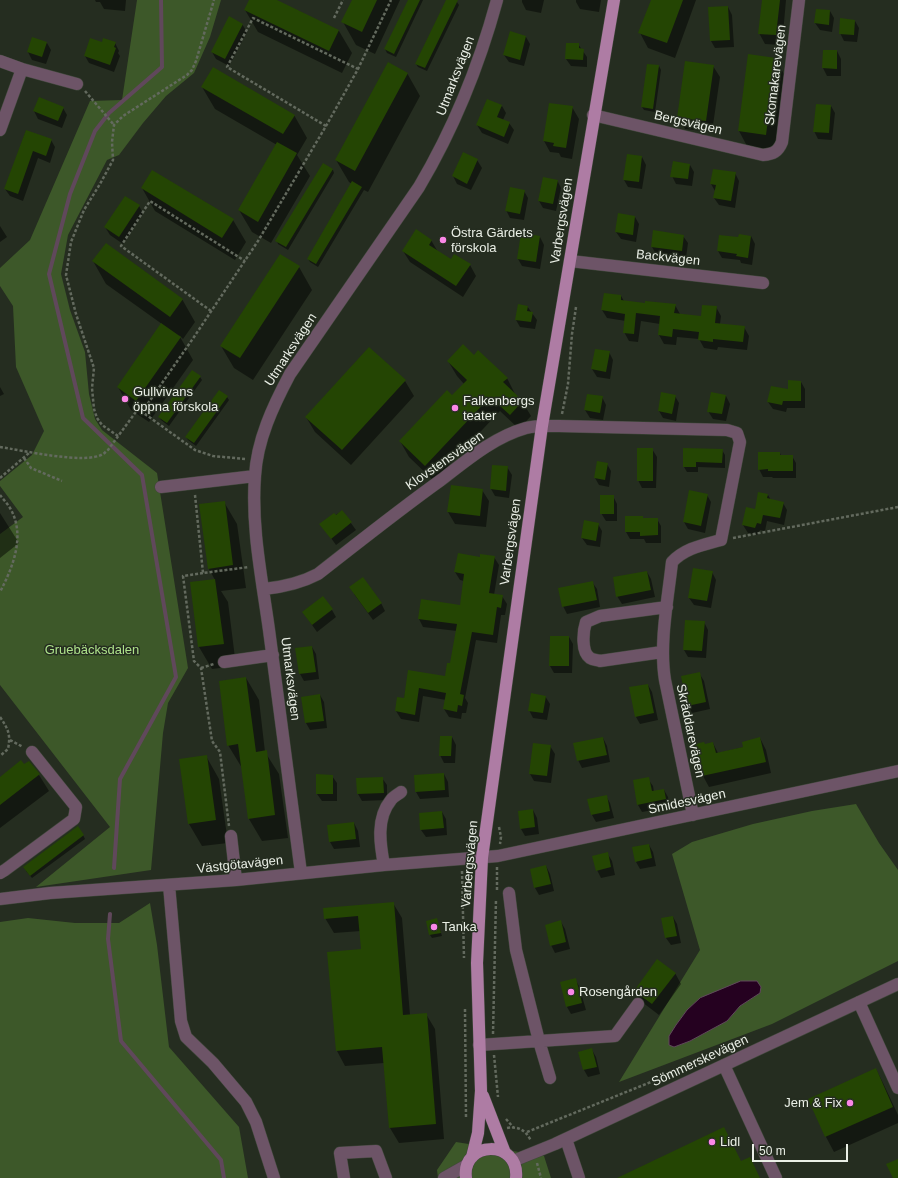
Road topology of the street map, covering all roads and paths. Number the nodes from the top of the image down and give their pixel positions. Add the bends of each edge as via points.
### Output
1 (214, 0) edge
2 (343, 0) edge
3 (391, 0) edge
4 (496, 0) edge
5 (614, 0) edge
6 (799, 0) edge
7 (334, 18) dead end
8 (0, 61) edge
9 (358, 68) junction
10 (22, 69) junction
11 (77, 84) joint
12 (593, 115) junction
13 (114, 125) junction
14 (326, 126) junction
15 (0, 130) edge
16 (776, 152) joint
17 (245, 261) junction
18 (570, 261) junction
19 (764, 283) dead end
20 (576, 306) dead end
21 (211, 312) junction
22 (142, 412) junction
23 (542, 426) junction
24 (559, 426) junction
25 (118, 436) junction
26 (0, 448) edge
27 (29, 453) junction
28 (24, 458) junction
29 (257, 460) junction
30 (255, 476) junction
31 (0, 478) edge
32 (62, 481) dead end
33 (193, 483) junction
34 (161, 486) dead end
35 (0, 495) edge
36 (898, 507) edge
37 (721, 540) junction
38 (260, 565) junction
39 (203, 573) junction
40 (264, 589) junction
41 (0, 592) edge
42 (667, 607) junction
43 (662, 652) junction
44 (272, 655) junction
45 (224, 662) dead end
46 (0, 717) edge
47 (32, 752) dead end
48 (0, 756) edge
49 (898, 771) edge
50 (401, 792) dead end
51 (693, 815) junction
52 (498, 820) dead end
53 (231, 836) joint
54 (498, 856) junction
55 (461, 858) junction
56 (482, 858) junction
57 (384, 865) junction
58 (0, 872) edge
59 (301, 873) junction
60 (236, 880) junction
61 (169, 885) junction
62 (509, 893) dead end
63 (0, 898) edge
64 (464, 965) dead end
65 (898, 984) edge
66 (859, 1002) junction
67 (465, 1003) dead end
68 (638, 1004) dead end
69 (539, 1041) junction
70 (493, 1044) junction
71 (479, 1045) junction
72 (701, 1061) dead end
73 (724, 1065) junction
74 (550, 1078) dead end
75 (898, 1088) edge
76 (481, 1091) junction
77 (498, 1101) dead end
78 (504, 1116) dead end
79 (466, 1123) dead end
80 (513, 1127) dead end
81 (527, 1132) dead end
82 (566, 1139) junction
83 (509, 1157) junction
84 (470, 1161) junction
85 (274, 1178) edge
86 (344, 1178) edge
87 (386, 1178) edge
88 (444, 1178) edge
89 (466, 1178) edge
90 (516, 1178) edge
91 (579, 1178) edge
92 (776, 1178) edge

1 - 13 path via 192,70 123,116
2 - 7 path
3 - 9 path
4 - 29 street, Utmarksvägen via 478,64 436,159 290,374 266,424
5 - 12 main road, Varbergsvägen
6 - 16 street, Skomakarevägen via 782,142
8 - 10 street
9 - 14 path
9 - 14 path via 253,18 227,66
10 - 11 street
10 - 15 street
11 - 13 path
12 - 16 street, Bergsvägen via 763,155
12 - 18 main road, Varbergsvägen
13 - 25 path via 112,160 74,231 66,276 94,368 94,409 102,425
14 - 17 path
17 - 21 path
17 - 21 path via 150,201 121,246
18 - 19 street, Backvägen
18 - 23 main road, Varbergsvägen
20 - 24 path via 568,384
21 - 22 path
22 - 25 path via 138,409
22 - 29 path via 204,454
23 - 24 street, Klovstensvägen
23 - 40 street, Klovstensvägen via 527,428 485,447 318,574 299,583
23 - 56 main road, Varbergsvägen
24 - 37 street, Klovstensvägen via 727,430 737,433 740,442
25 - 27 path via 108,450 99,456 84,458
26 - 27 path
27 - 28 path
28 - 31 path
28 - 32 path via 31,468
29 - 30 street, Utmarksvägen
30 - 33 street
30 - 38 street, Utmarksvägen via 256,538
33 - 34 street
33 - 39 path
35 - 41 path via 12,513 18,539 11,567
36 - 37 path
37 - 42 street, Skräddarevägen via 688,549 672,562
38 - 39 path
38 - 40 street, Utmarksvägen
39 - 53 path via 183,576 194,661 201,668 212,741 220,752
40 - 44 street, Utmarksvägen
42 - 43 street, Skräddarevägen
42 - 43 street via 600,616 586,622 584,627 586,653 594,660
43 - 51 street, Skräddarevägen via 665,680
44 - 45 street
44 - 59 street, Utmarksvägen
46 - 48 path via 8,729 10,740 8,749
47 - 58 street via 76,807 74,819
49 - 51 street, Smidesvägen
50 - 57 street via 390,800 380,819
51 - 54 street, Smidesvägen
52 - 54 path via 501,837
53 - 60 street
54 - 56 street, Smidesvägen
54 - 70 path
55 - 56 street, Västgötavägen
55 - 57 street, Västgötavägen
55 - 64 path
56 - 71 main road, Varbergsvägen via 477,963
57 - 59 street, Västgötavägen
59 - 60 street, Västgötavägen
60 - 61 street, Västgötavägen
61 - 63 street, Västgötavägen
61 - 85 street via 181,1020 186,1037 213,1063 246,1102 256,1122
62 - 69 street via 516,950
65 - 66 street, Sömmerskevägen
66 - 73 street, Sömmerskevägen
66 - 75 street
67 - 79 path
68 - 69 street via 615,1036
69 - 70 street
69 - 74 street
70 - 71 street
70 - 77 path
71 - 76 main road, Varbergsvägen
72 - 81 path
73 - 82 street, Sömmerskevägen
73 - 92 street
76 - 83 main road, Varbergsvägen
76 - 84 main road, Varbergsvägen via 478,1133
78 - 80 path
82 - 83 street, Sömmerskevägen
82 - 91 street
83 - 84 main road via 496,1149 488,1149 479,1152
83 - 90 main road, Varbergsvägen via 516,1168
84 - 88 street
84 - 89 main road, Varbergsvägen
86 - 87 street via 340,1153 376,1151

